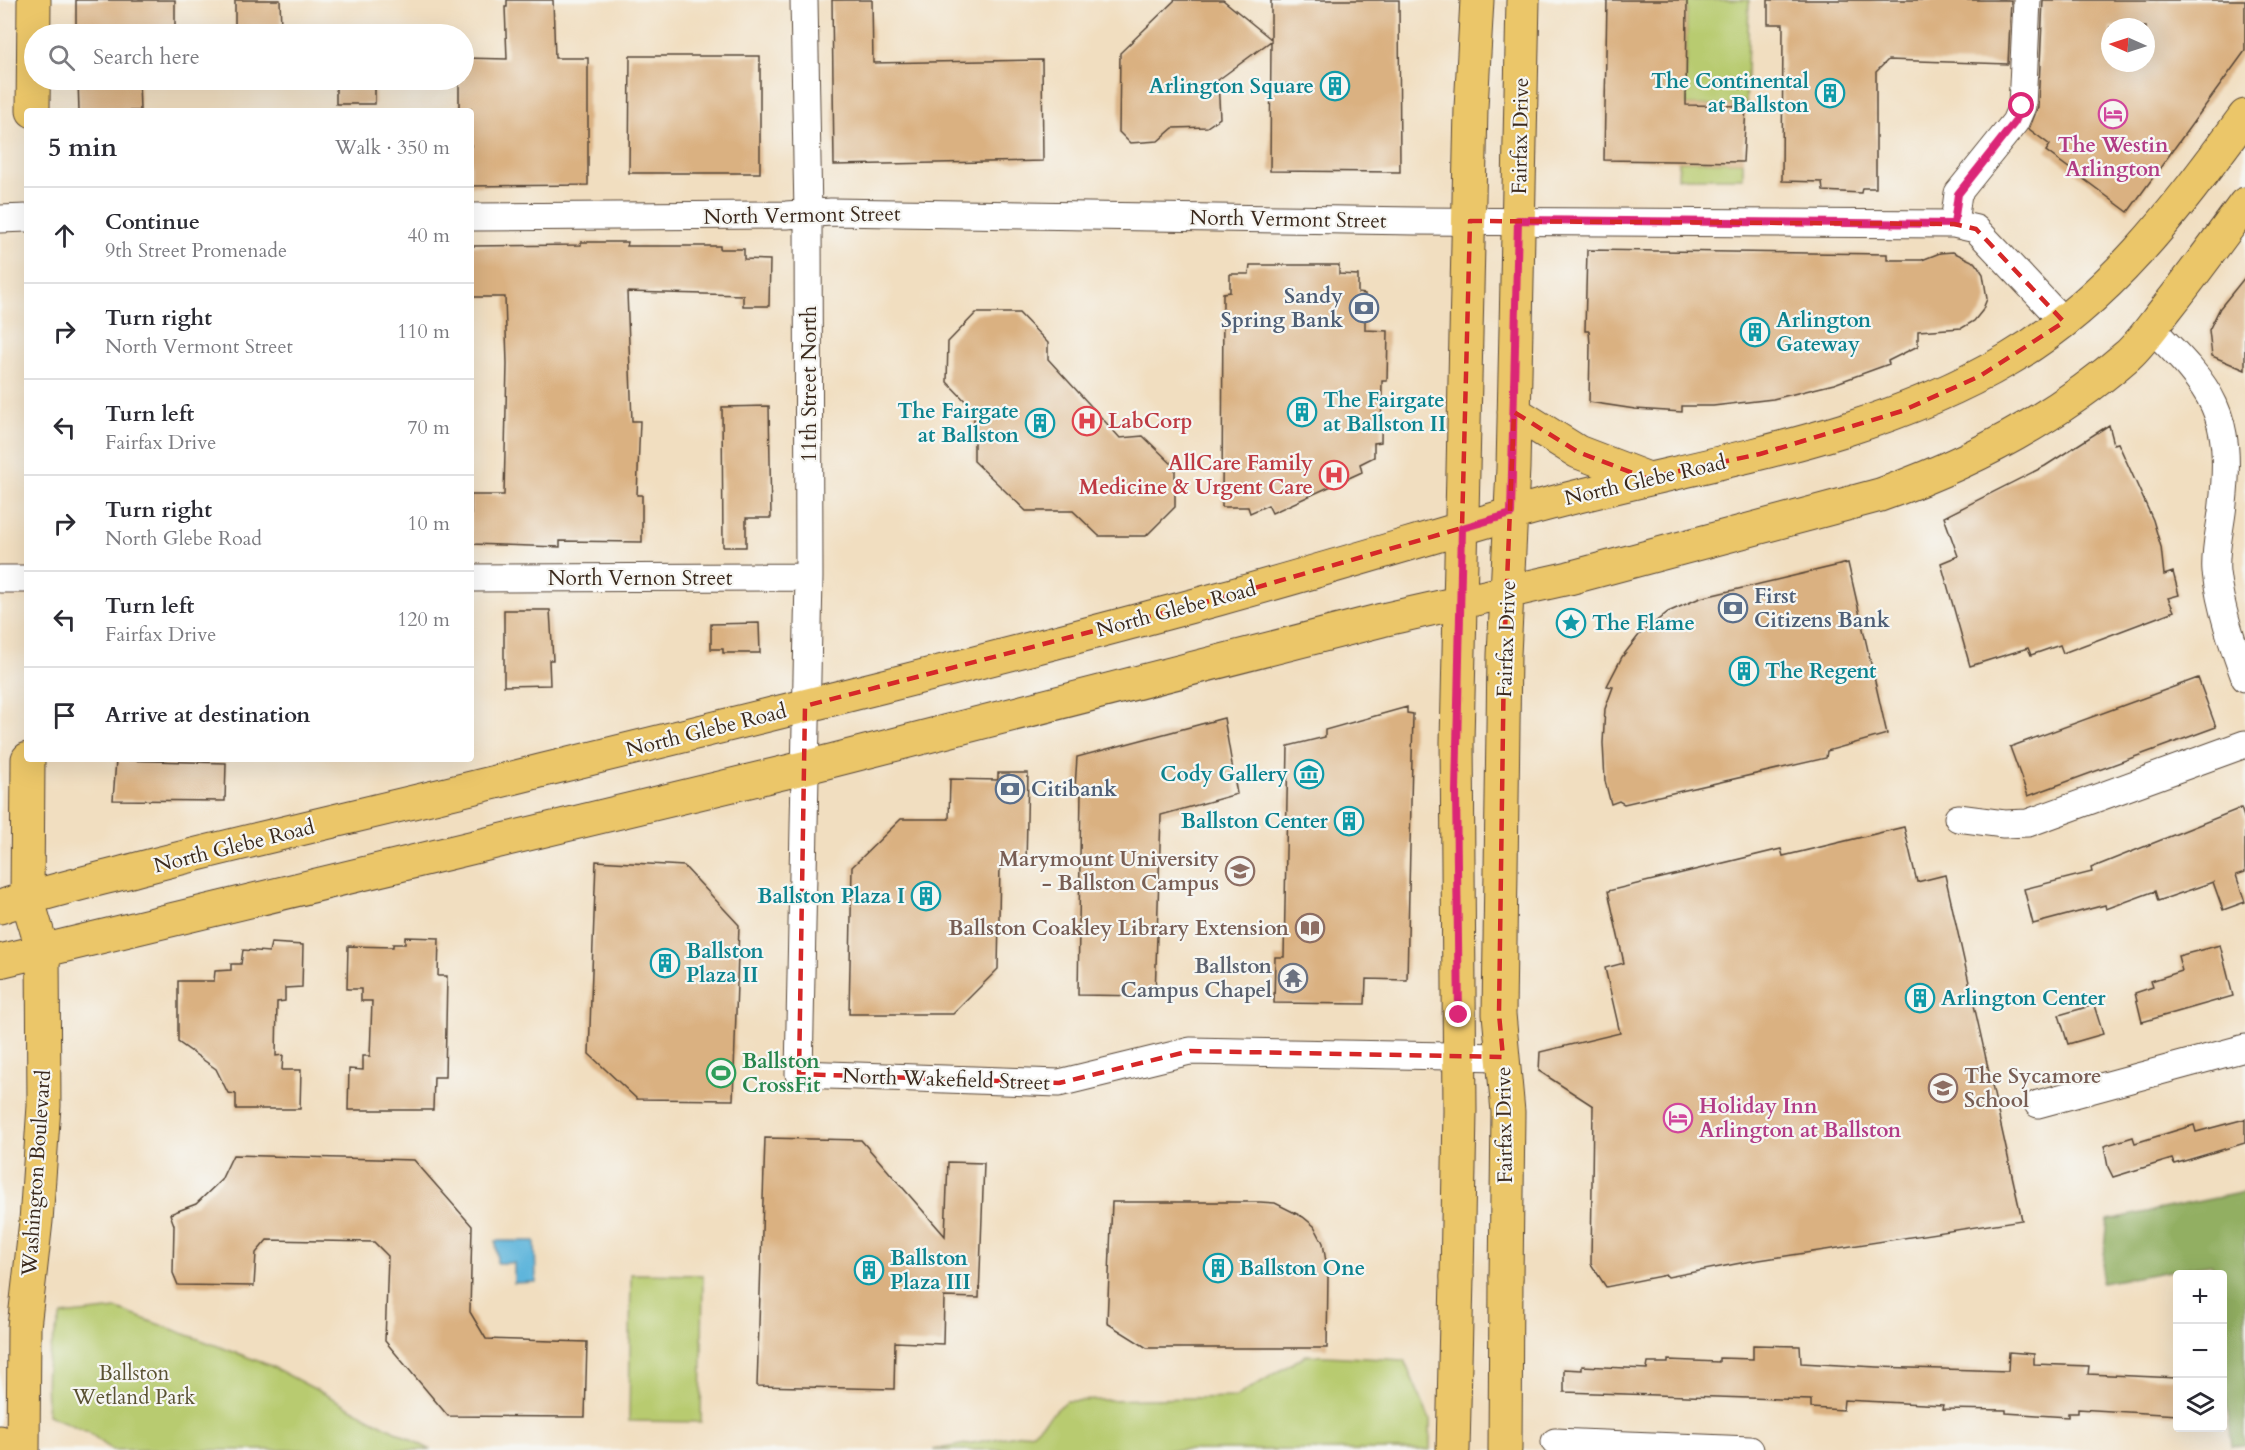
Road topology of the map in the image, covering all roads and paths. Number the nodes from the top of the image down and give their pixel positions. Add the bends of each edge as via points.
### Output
1 (33, 0) edge
2 (804, 0) edge
3 (1477, 0) edge
4 (1523, 0) edge
5 (2027, 0) edge
6 (33, 24) edge
7 (33, 90) edge
8 (33, 108) edge
9 (2245, 116) edge
10 (2245, 204) edge
11 (808, 214) junction
12 (474, 217) edge
13 (24, 218) edge
14 (0, 219) edge
15 (1518, 220) junction
16 (1470, 221) junction
17 (1954, 224) junction
18 (2064, 322) junction
19 (2151, 328) junction
20 (1514, 412) junction
21 (1646, 478) junction
22 (1511, 514) junction
23 (1462, 528) junction
24 (474, 578) edge
25 (809, 578) junction
26 (0, 579) edge
27 (24, 579) edge
28 (1507, 592) junction
29 (1461, 602) junction
30 (2245, 678) edge
31 (805, 706) junction
32 (2245, 744) edge
33 (28, 762) edge
34 (803, 768) junction
35 (1959, 818) dead end
36 (13, 902) edge
37 (43, 951) junction
38 (0, 955) edge
39 (0, 961) edge
40 (2245, 1048) edge
41 (1460, 1056) junction
42 (1503, 1057) junction
43 (2038, 1104) dead end
44 (0, 1442) edge
45 (1555, 1442) dead end
46 (13, 1450) edge
47 (23, 1450) edge
48 (1453, 1450) edge
49 (1505, 1450) edge
50 (1750, 1450) edge

1 - 6 main road
2 - 11 street, 11th Street North
3 - 16 main road, Fairfax Drive
4 - 15 main road, Fairfax Drive
5 - 17 street via 2022,106 2015,122 1958,194
7 - 8 main road
9 - 18 main road, North Glebe Road via 2152,237
10 - 19 main road
11 - 12 street, North Vermont Street
11 - 16 street, North Vermont Street
11 - 25 street, 11th Street North
13 - 14 street
15 - 16 street, North Vermont Street
15 - 17 street, North Vermont Street
15 - 20 main road, Fairfax Drive
16 - 23 main road, Fairfax Drive
17 - 18 street, North Vermont Street via 1976,229
18 - 21 main road, North Glebe Road via 1990,370 1902,411 1760,454
19 - 28 main road via 2128,355 2066,404 2019,433 1928,477 1844,507
19 - 30 street via 2208,390 2221,421 2226,452 2216,570 2223,609
20 - 21 main road via 1578,452
20 - 22 main road, Fairfax Drive
21 - 22 main road, North Glebe Road
22 - 23 main road, North Glebe Road
22 - 28 main road, Fairfax Drive
23 - 29 main road, Fairfax Drive
23 - 31 main road, North Glebe Road via 1213,600
24 - 25 street, North Vernon Street
25 - 31 street, 11th Street North
26 - 27 street
28 - 29 main road
28 - 42 main road, Fairfax Drive via 1499,1014
29 - 34 main road
29 - 41 main road, Fairfax Drive via 1456,781
31 - 34 street, 11th Street North
31 - 36 main road, North Glebe Road
32 - 35 street via 2028,823
33 - 36 main road, Washington Boulevard
34 - 37 main road
34 - 41 street, North Wakefield Street via 799,1074 1059,1083 1190,1051
36 - 37 main road, Washington Boulevard
36 - 38 main road, Washington Boulevard
37 - 39 main road
37 - 47 main road, Washington Boulevard via 44,1106 24,1327
40 - 43 street
41 - 42 street, North Wakefield Street
41 - 48 main road, Fairfax Drive
42 - 49 main road, Fairfax Drive via 1508,1112
44 - 46 main road
45 - 50 street

